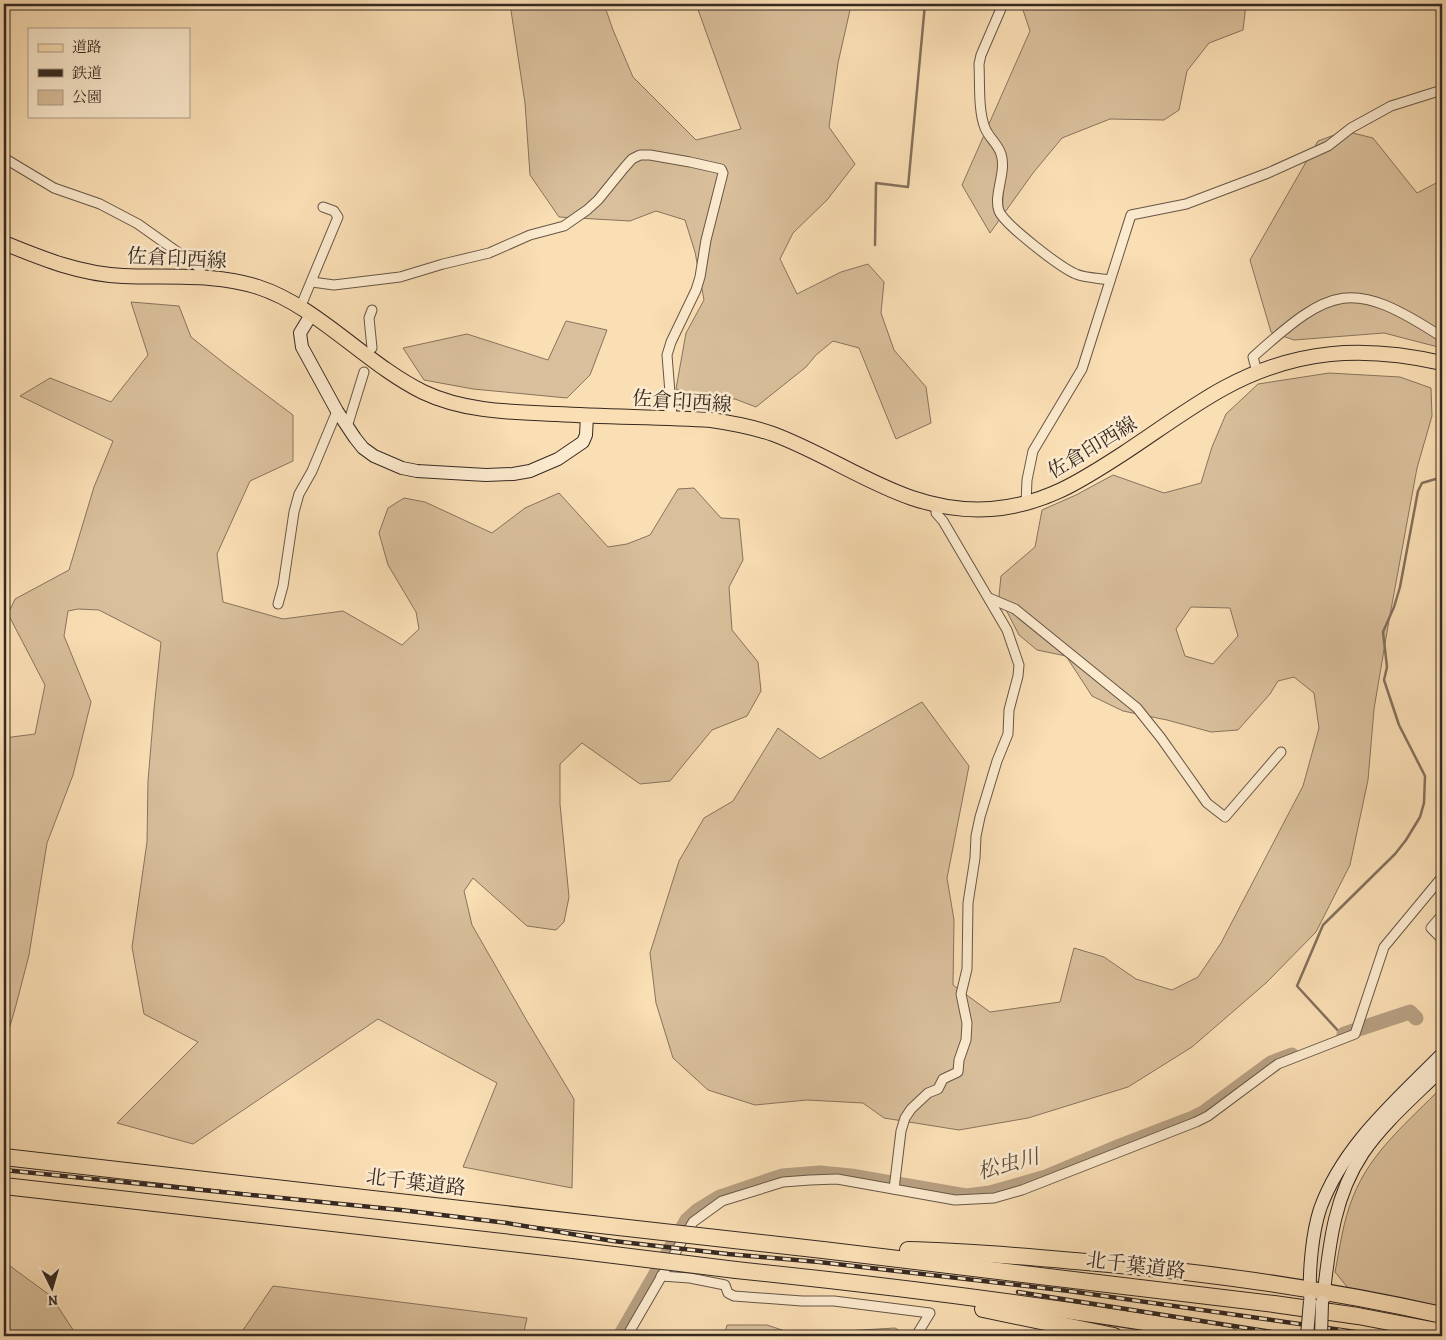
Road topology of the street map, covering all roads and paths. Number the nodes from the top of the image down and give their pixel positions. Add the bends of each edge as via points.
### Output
1 (1003, 4) edge
2 (1442, 90) edge
3 (4, 158) edge
4 (323, 207) dead end
5 (4, 243) edge
6 (200, 276) junction
7 (1110, 280) junction
8 (312, 282) junction
9 (372, 310) dead end
10 (306, 311) junction
11 (1442, 337) edge
12 (372, 348) dead end
13 (1438, 361) edge
14 (364, 372) dead end
15 (1257, 372) junction
16 (337, 411) junction
17 (587, 416) junction
18 (672, 418) junction
19 (347, 427) junction
20 (1026, 504) junction
21 (936, 506) junction
22 (989, 598) junction
23 (278, 604) dead end
24 (1280, 752) dead end
25 (1442, 877) edge
26 (1442, 915) edge
27 (1442, 939) edge
28 (1442, 1054) edge
29 (1442, 1069) edge
30 (4, 1157) edge
31 (4, 1186) edge
32 (894, 1189) junction
33 (823, 1250) junction
34 (661, 1276) junction
35 (1316, 1296) junction
36 (1034, 1311) junction
37 (1442, 1315) edge
38 (1442, 1332) edge
39 (627, 1336) edge
40 (916, 1336) edge
41 (1114, 1336) edge
42 (1230, 1336) edge
43 (1307, 1336) edge
44 (1320, 1336) edge

1 - 7 street via 980,64 984,127 1003,162 1000,212 1034,245 1076,274
2 - 7 street via 1391,106 1351,128 1328,146 1268,173 1186,204 1131,215
3 - 6 street via 54,188 100,204 138,224 200,268
4 - 8 street via 334,211 338,217
5 - 6 main road, 佐倉印西線 via 86,272 122,276
6 - 10 main road, 佐倉印西線 via 260,288
7 - 20 street via 1082,369 1033,451
8 - 10 street
8 - 18 street via 334,285 400,277 489,253 530,235 564,226 598,200 632,158 640,155 721,169 723,173 700,277 667,355
9 - 12 street via 369,318
10 - 16 street via 300,333 302,347
10 - 17 main road, 佐倉印西線 via 404,383 442,400 502,412
11 - 15 street via 1379,302 1340,298 1305,314 1253,356
13 - 15 main road, 佐倉印西線 via 1377,353 1338,353 1310,356
14 - 19 street
15 - 20 main road, 佐倉印西線 via 1221,389 1076,484
16 - 19 street
16 - 23 street via 316,463 299,494
17 - 18 main road, 佐倉印西線
17 - 19 street via 586,435 577,448 530,471 486,476 402,468 363,448
18 - 21 main road, 佐倉印西線 via 711,420 773,434 877,485
20 - 21 main road, 佐倉印西線 via 991,509
21 - 22 street via 936,513
22 - 24 street via 1015,609 1137,708 1208,803 1225,817
22 - 32 street via 1007,630 1018,665 1018,676 1009,710 1008,734 976,836 968,903 967,969 961,994 967,1023 966,1040 958,1072 943,1079 938,1089 928,1093 906,1118 901,1131
25 - 32 street via 1384,947 1355,1034 1278,1064 1196,1122 1022,1190 994,1198 955,1200
26 - 27 street via 1431,928
28 - 35 street via 1368,1129 1329,1188 1320,1211 1313,1246
29 - 35 street via 1376,1136 1352,1173 1336,1215
30 - 33 highway, 北千葉道路, bridge
31 - 36 highway, bridge via 774,1274
32 - 34 street via 837,1179 810,1180 783,1182 722,1201 693,1222
33 - 35 highway, 北千葉道路 via 930,1251 1113,1264 1237,1279
33 - 38 highway, 北千葉道路 via 1358,1316
34 - 39 street
34 - 40 street via 725,1285 728,1293 734,1296 834,1301 930,1313
35 - 37 highway, 北千葉道路 via 1398,1305
35 - 43 street, bridge
35 - 44 street, bridge
36 - 41 highway
36 - 42 highway via 1120,1317

